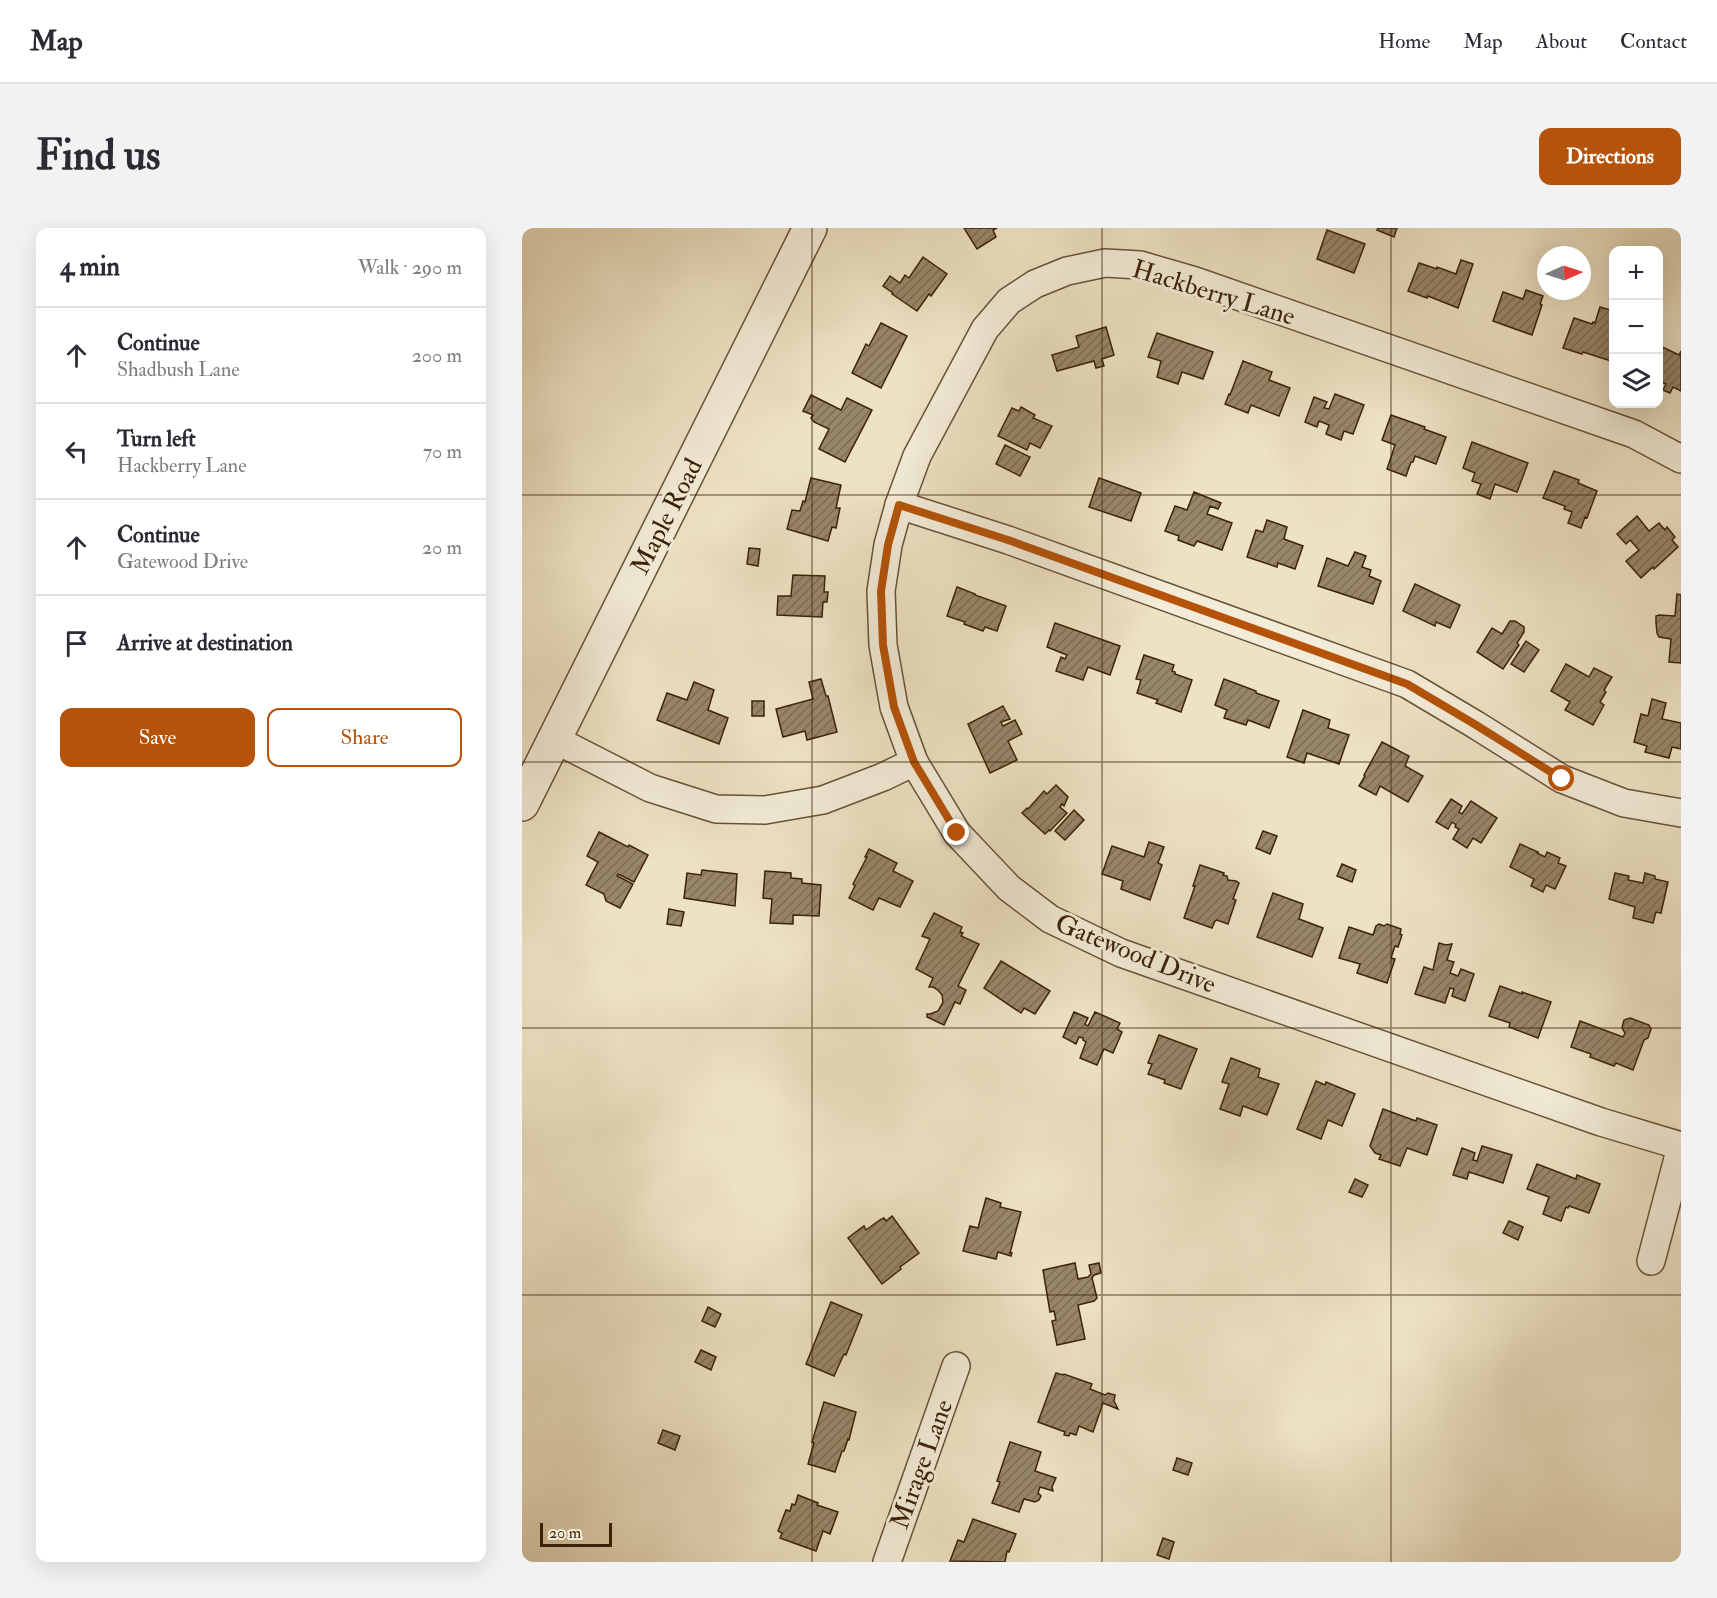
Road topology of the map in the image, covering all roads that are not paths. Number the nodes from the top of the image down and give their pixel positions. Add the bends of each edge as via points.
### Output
1 (810, 228) edge
2 (1681, 459) edge
3 (899, 505) junction
4 (554, 739) junction
5 (914, 762) junction
6 (522, 804) edge
7 (1681, 813) edge
8 (1681, 1146) edge
9 (1651, 1261) dead end
10 (956, 1366) dead end
11 (887, 1562) edge

1 - 4 street, Maple Road
2 - 3 street, Hackberry Lane via 1634,434 1206,285 1140,265 1105,264 1067,271 1035,284 1010,301 985,329 916,456
3 - 5 street, Hackberry Lane via 881,591 883,645 894,707
3 - 7 street via 1008,540 1407,684 1562,779 1624,803
4 - 5 street via 650,788 716,809 765,810 823,800
4 - 6 street, Maple Road
5 - 8 street, Gatewood Drive via 957,833 1009,888 1050,919 1121,953 1601,1122
8 - 9 street
10 - 11 street, Mirage Lane

